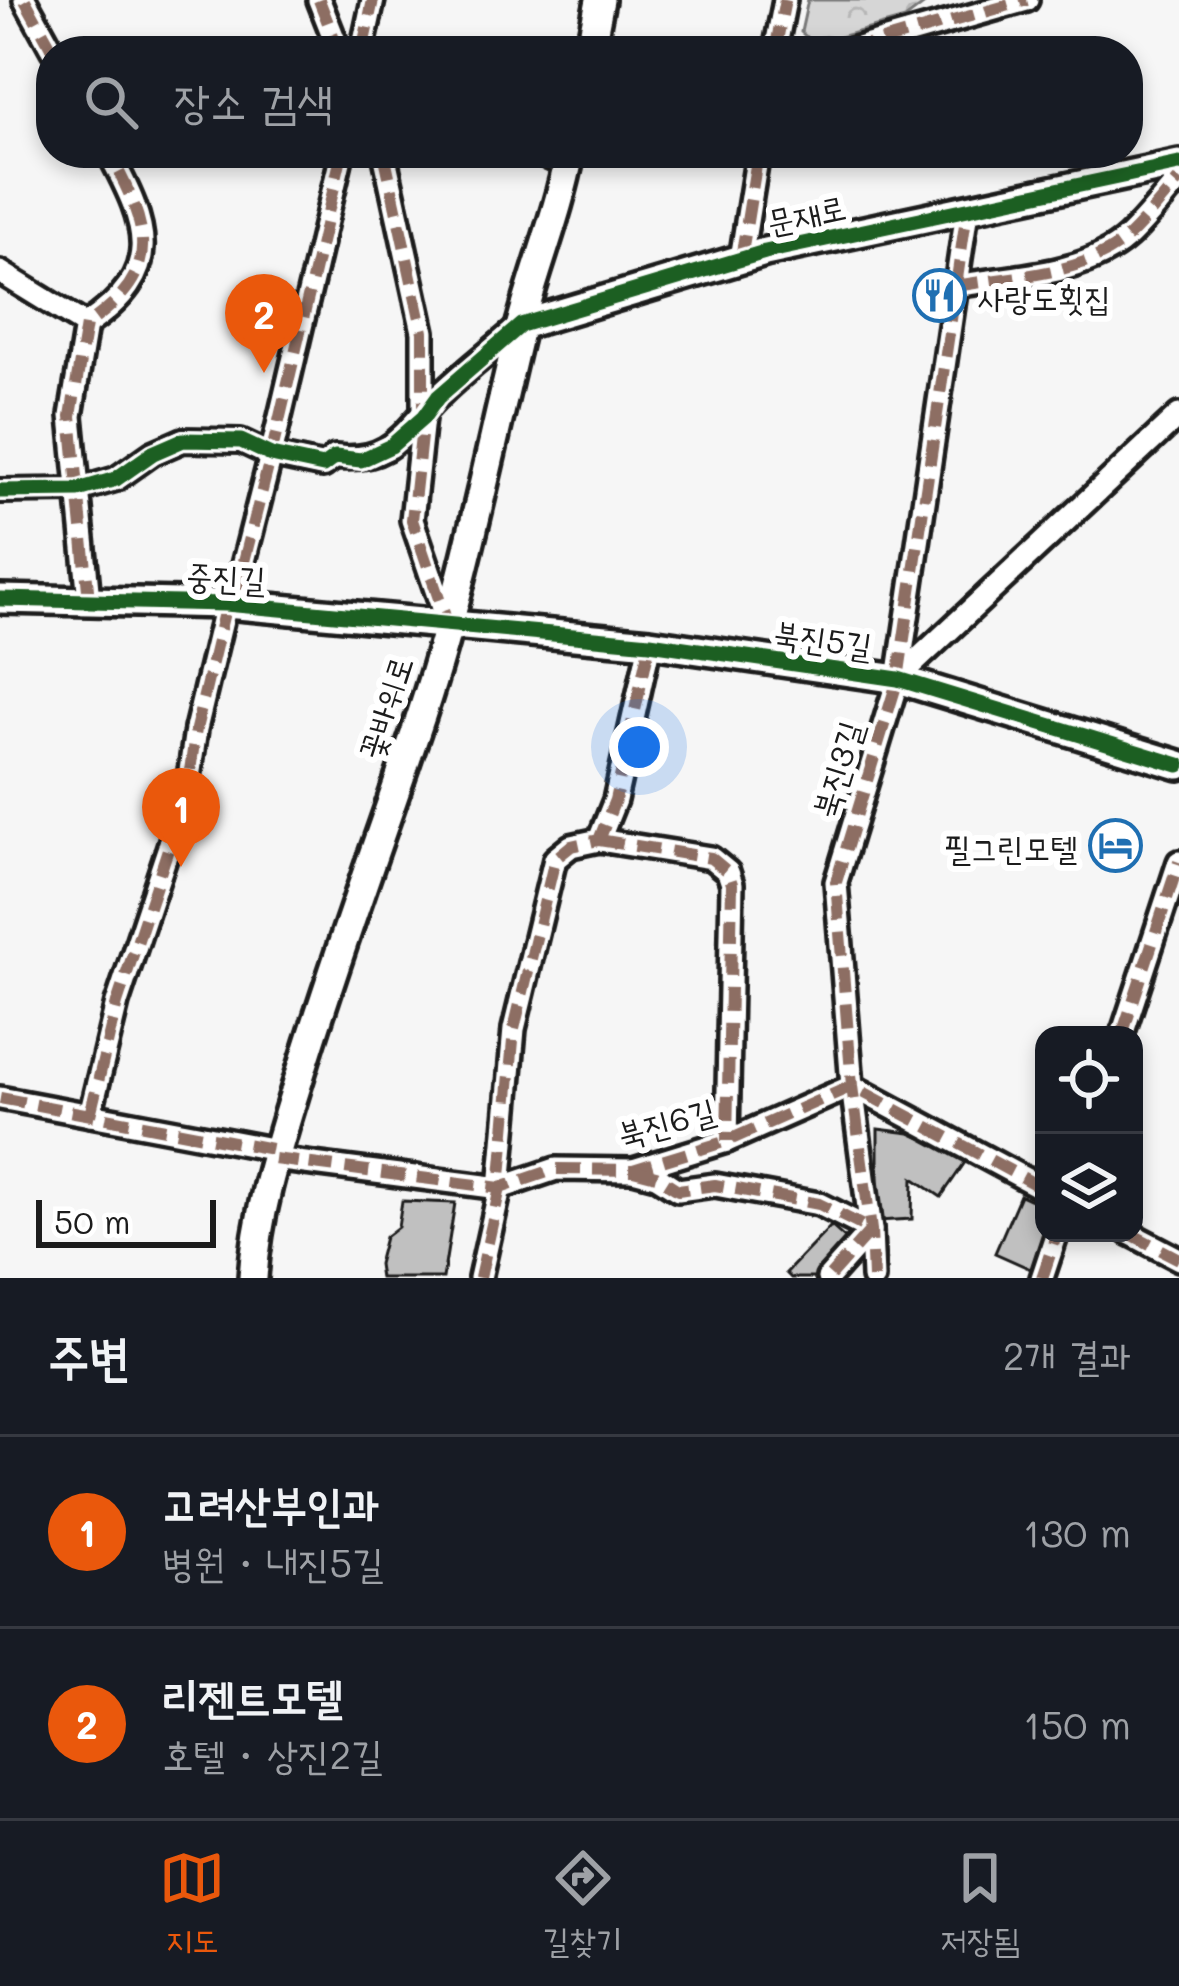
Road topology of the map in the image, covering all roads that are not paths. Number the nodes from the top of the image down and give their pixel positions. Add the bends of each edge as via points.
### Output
1 (25, 0) edge
2 (320, 0) edge
3 (373, 0) edge
4 (600, 0) edge
5 (785, 0) edge
6 (1027, 0) edge
7 (970, 8) edge
8 (45, 36) edge
9 (333, 36) edge
10 (365, 36) edge
11 (593, 36) edge
12 (778, 36) edge
13 (890, 36) edge
14 (1179, 164) edge
15 (117, 168) edge
16 (338, 168) edge
17 (387, 168) edge
18 (567, 168) edge
19 (756, 168) edge
20 (1179, 181) edge
21 (967, 211) junction
22 (741, 259) junction
23 (0, 272) edge
24 (956, 286) junction
25 (86, 325) junction
26 (521, 325) junction
27 (1179, 415) edge
28 (423, 418) junction
29 (271, 455) junction
30 (78, 490) junction
31 (0, 491) edge
32 (0, 599) edge
33 (89, 600) junction
34 (226, 604) junction
35 (448, 625) junction
36 (650, 643) junction
37 (898, 679) junction
38 (1179, 765) edge
39 (599, 840) junction
40 (1179, 862) edge
41 (1125, 1026) edge
42 (852, 1086) junction
43 (0, 1098) edge
44 (90, 1115) junction
45 (727, 1141) junction
46 (276, 1155) junction
47 (633, 1170) junction
48 (1035, 1184) edge
49 (500, 1188) junction
50 (871, 1230) junction
51 (1143, 1240) edge
52 (1054, 1242) edge
53 (1179, 1259) edge
54 (253, 1278) edge
55 (480, 1278) edge
56 (828, 1278) edge
57 (873, 1278) edge
58 (1042, 1278) edge

1 - 8 street
2 - 9 street
3 - 10 street
4 - 11 street
5 - 12 street
6 - 7 street
7 - 13 street
14 - 21 street, 문재로
15 - 25 street via 144,234 139,271
16 - 29 street
17 - 28 street via 423,332
18 - 26 street, 꽃바위로
19 - 22 street
20 - 24 street via 1104,253
21 - 22 street, 문재로
21 - 24 street, 북진3길
22 - 26 street, 문재로
23 - 25 street
24 - 37 street, 북진3길
25 - 30 street via 71,416
26 - 28 street
26 - 35 street, 꽃바위로
27 - 37 street
28 - 29 street via 361,460 335,457 323,466
28 - 35 street via 412,520
29 - 30 street via 241,441 183,440 116,479
29 - 34 street
30 - 31 street
30 - 33 street
32 - 33 street, 중진길
33 - 34 street, 중진길
34 - 35 street, 중진길
34 - 44 street via 187,792 117,1003
35 - 36 street, 북진5길
35 - 46 street, 꽃바위로
36 - 37 street, 북진5길
36 - 39 street
37 - 38 street, 북진5길
37 - 42 street, 북진3길 via 836,882
39 - 45 street via 710,858 728,872
39 - 49 street via 555,859 514,1029
40 - 41 street
42 - 45 street, 북진6길
42 - 48 street
42 - 50 street, 북진3길
43 - 44 street, 북진6길
44 - 46 street, 북진6길
45 - 47 street, 북진6길
46 - 49 street, 북진6길
46 - 54 street, 꽃바위로
47 - 49 street, 북진6길 via 556,1169
47 - 50 street via 678,1190 715,1185 819,1204
49 - 55 street
50 - 56 street
50 - 57 street, 북진3길
51 - 53 street
52 - 58 street

